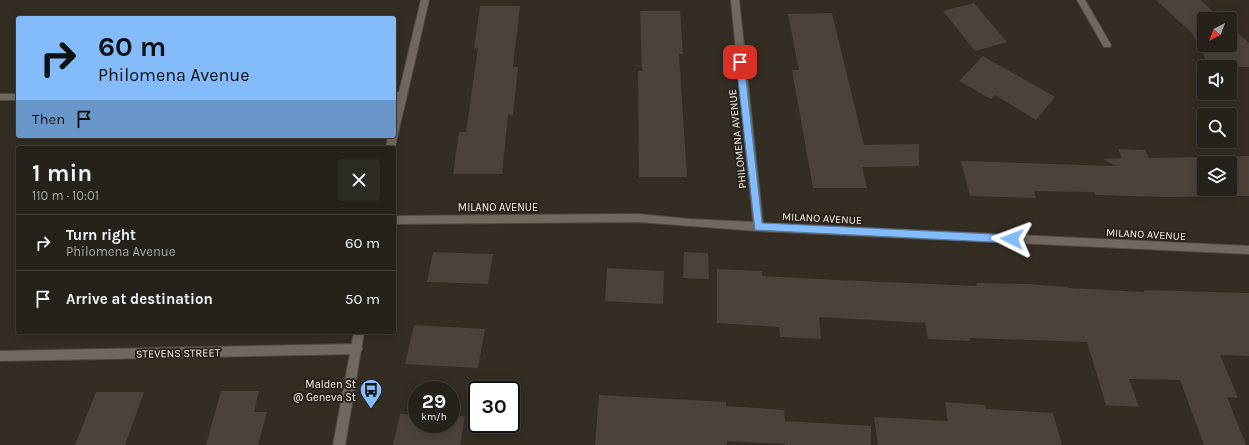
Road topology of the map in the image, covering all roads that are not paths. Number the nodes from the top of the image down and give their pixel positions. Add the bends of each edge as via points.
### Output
1 (425, 0) edge
2 (735, 0) edge
3 (1081, 0) edge
4 (1107, 45) dead end
5 (398, 95) edge
6 (0, 97) edge
7 (16, 97) edge
8 (396, 114) edge
9 (396, 220) edge
10 (758, 227) junction
11 (1249, 250) edge
12 (359, 334) edge
13 (356, 349) junction
14 (0, 356) edge
15 (339, 445) edge

1 - 5 street
2 - 10 street, PHILOMENA AVENUE
3 - 4 street
5 - 8 street
6 - 7 street
9 - 10 street, MILANO AVENUE via 638,218
10 - 11 street, MILANO AVENUE
12 - 13 street
13 - 14 street, STEVENS STREET
13 - 15 street

